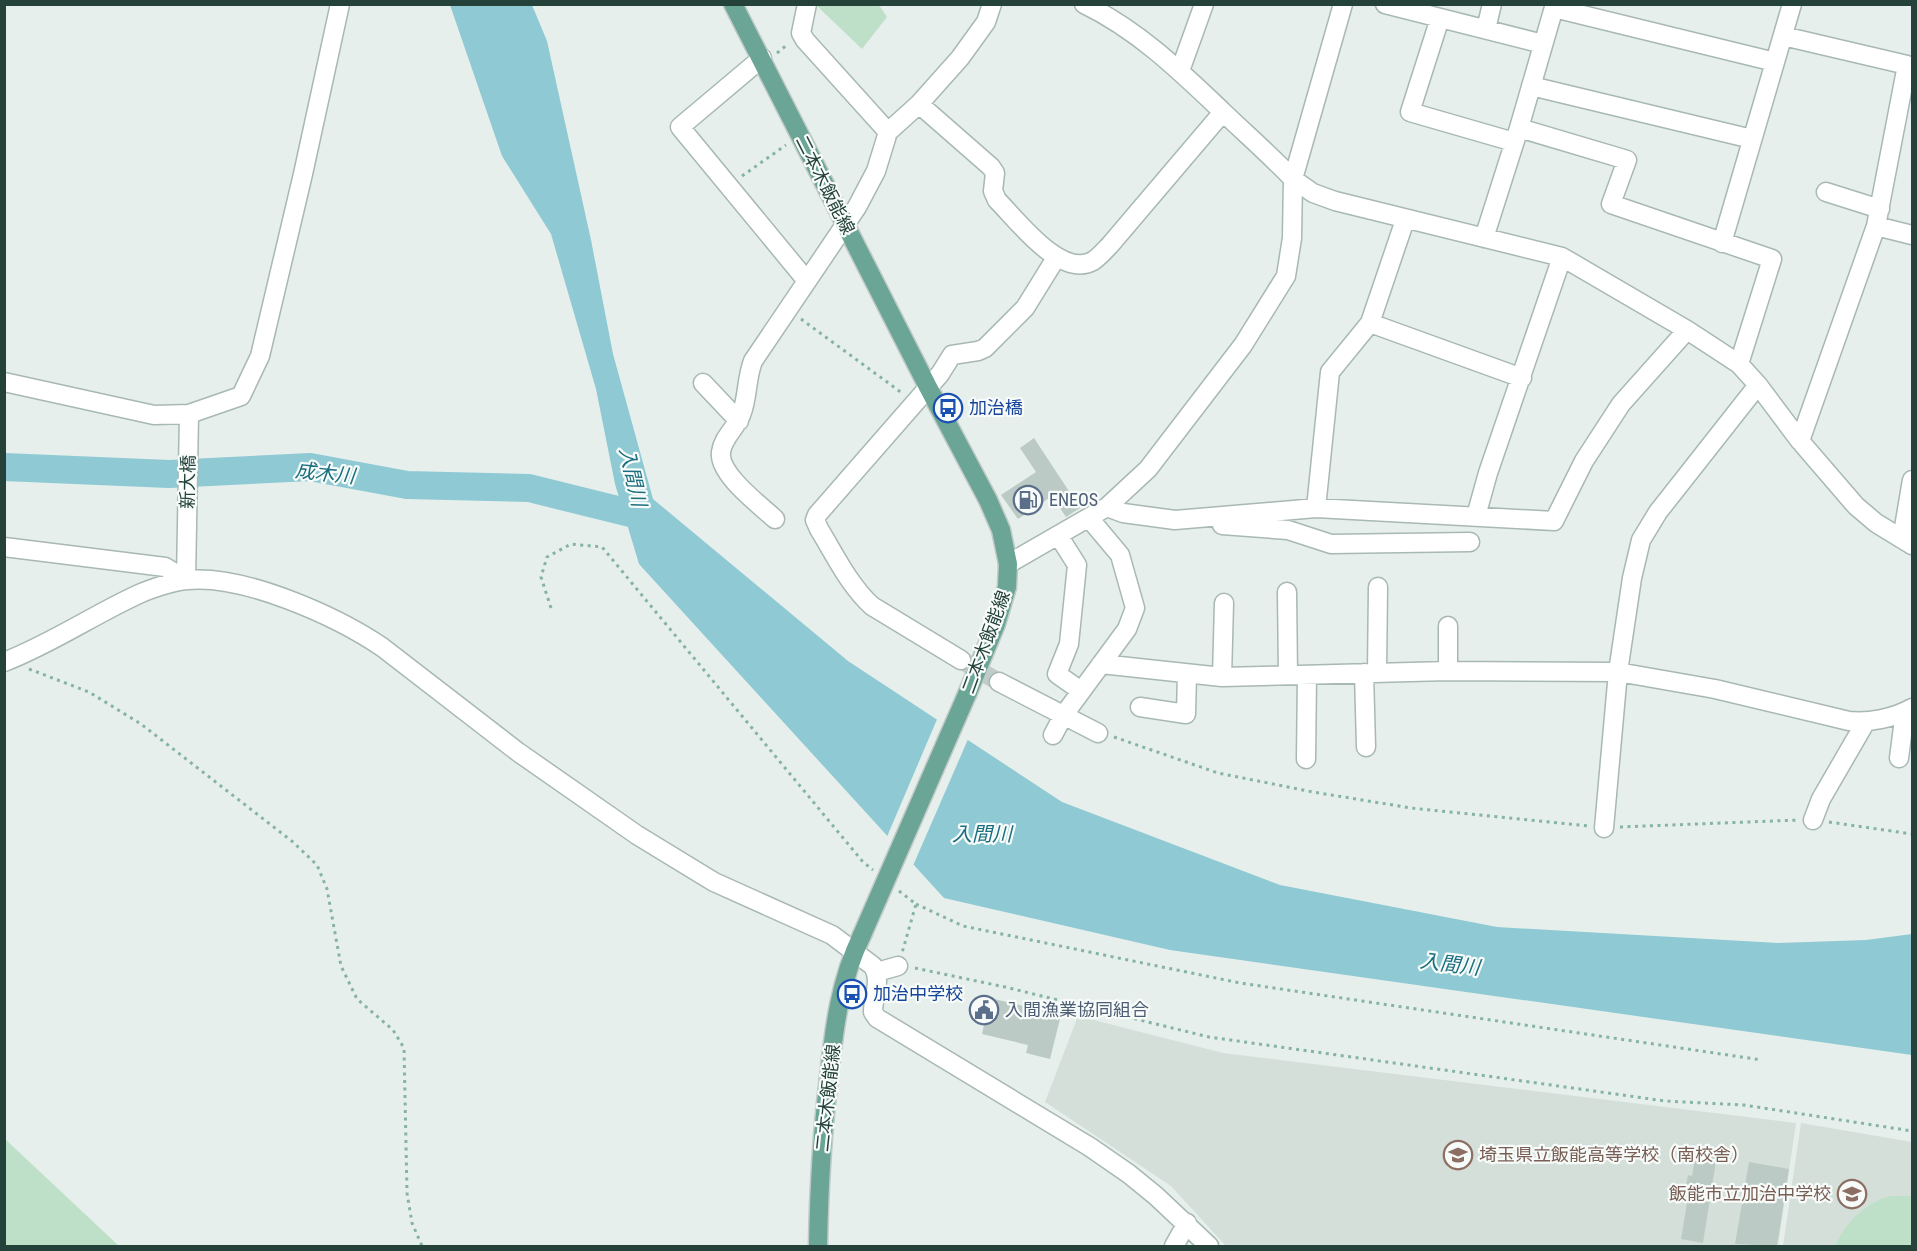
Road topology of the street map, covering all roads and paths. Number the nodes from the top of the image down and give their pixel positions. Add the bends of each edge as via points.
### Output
1 (340, 4) edge
2 (733, 4) edge
3 (807, 4) edge
4 (992, 4) edge
5 (1084, 4) edge
6 (1204, 4) edge
7 (1343, 4) edge
8 (1385, 4) edge
9 (1492, 4) edge
10 (1792, 4) edge
11 (1554, 6) edge
12 (1440, 18) junction
13 (1486, 29) junction
14 (801, 33) junction
15 (1783, 36) junction
16 (1543, 44) junction
17 (763, 61) junction
18 (1775, 62) junction
19 (1180, 71) junction
20 (1531, 86) junction
21 (919, 104) junction
22 (1223, 112) junction
23 (888, 132) junction
24 (800, 135) junction
25 (1516, 135) junction
26 (1752, 139) junction
27 (1293, 179) junction
28 (728, 185) junction
29 (1826, 192) dead end
30 (1878, 218) junction
31 (1405, 220) junction
32 (844, 224) junction
33 (1912, 235) edge
34 (1484, 238) junction
35 (1722, 243) junction
36 (1562, 256) junction
37 (1056, 258) junction
38 (807, 281) junction
39 (788, 310) junction
40 (1370, 323) junction
41 (1688, 330) junction
42 (1739, 364) junction
43 (1522, 378) junction
44 (4, 382) edge
45 (703, 383) dead end
46 (1758, 385) junction
47 (928, 387) junction
48 (915, 403) junction
49 (189, 414) junction
50 (739, 421) junction
51 (1800, 441) junction
52 (1912, 488) edge
53 (1107, 507) junction
54 (1316, 508) junction
55 (1476, 516) junction
56 (1089, 518) junction
57 (775, 519) dead end
58 (1175, 520) junction
59 (1058, 535) junction
60 (1470, 542) dead end
61 (1907, 542) edge
62 (4, 547) edge
63 (1008, 564) junction
64 (186, 580) junction
65 (1378, 587) dead end
66 (1287, 592) dead end
67 (1224, 603) dead end
68 (551, 608) dead end
69 (1448, 626) dead end
70 (9, 660) edge
71 (962, 660) tunnel mouth
72 (1101, 664) junction
73 (1448, 671) junction
74 (1371, 672) junction
75 (1618, 672) junction
76 (1187, 674) junction
77 (1288, 675) junction
78 (1307, 675) junction
79 (1222, 677) junction
80 (999, 682) tunnel mouth
81 (1082, 691) junction
82 (1140, 707) dead end
83 (1909, 710) edge
84 (1063, 716) junction
85 (1865, 723) junction
86 (1098, 733) joint
87 (1053, 735) dead end
88 (1366, 747) dead end
89 (1899, 758) dead end
90 (1306, 759) dead end
91 (1813, 820) junction
92 (1604, 828) junction
93 (1912, 834) edge
94 (881, 876) dead end
95 (898, 890) dead end
96 (916, 904) junction
97 (854, 952) junction
98 (898, 966) junction
99 (876, 972) junction
100 (1762, 1060) dead end
101 (1912, 1131) edge
102 (1186, 1223) junction
103 (422, 1246) edge
104 (818, 1246) edge
105 (1174, 1246) edge
106 (1209, 1246) edge

1 - 49 street via 260,356 242,396
2 - 17 main road, 二本木飯能線
3 - 14 street
4 - 21 street via 978,36
5 - 19 street via 1144,41
6 - 19 street
7 - 27 street
8 - 12 street
9 - 13 street
10 - 15 street
11 - 16 street
11 - 18 street
12 - 13 street
12 - 25 street via 1410,112
13 - 16 street
14 - 17 path
14 - 23 street
15 - 18 street
15 - 30 street via 1907,65
16 - 20 street
17 - 24 main road, 二本木飯能線
17 - 28 street via 680,127
18 - 26 street
19 - 22 street
20 - 25 street
20 - 26 street
21 - 23 street
21 - 37 street via 991,167 997,200
22 - 27 street
22 - 37 street via 1094,260 1082,264
23 - 32 street via 872,178
24 - 28 path
24 - 32 main road, 二本木飯能線
25 - 34 street
25 - 35 street via 1627,160 1611,204
26 - 35 street
27 - 31 street via 1313,193
27 - 53 street via 1292,238 1286,276 1206,395 1148,469
28 - 38 street
29 - 30 street
30 - 33 street
30 - 51 street
31 - 34 street
31 - 40 street
32 - 38 street
32 - 47 main road, 二本木飯能線
34 - 36 street
35 - 42 street via 1772,259
36 - 41 street
36 - 43 street
37 - 47 street via 1014,320 985,348 952,355
38 - 39 street
39 - 48 path
39 - 50 street via 753,361
40 - 43 street
40 - 54 street via 1330,372
41 - 42 street
41 - 55 street via 1621,404 1584,461 1554,521
42 - 46 street
43 - 55 street
44 - 49 street via 154,415
45 - 50 street
46 - 51 street
46 - 75 street via 1658,512 1641,540
47 - 48 street
47 - 63 main road, 二本木飯能線 via 988,500 1001,530
48 - 71 street via 815,520 862,597
49 - 64 street, 新大橋
50 - 57 street via 727,435 721,452 723,466
51 - 61 street via 1856,506
52 - 61 street
53 - 56 street
53 - 58 street
54 - 55 street
54 - 58 street
56 - 59 street
56 - 72 street via 1120,555 1143,609
58 - 60 street via 1288,531 1330,544
59 - 63 street
59 - 81 street via 1077,565 1069,644 1057,674
62 - 64 street via 165,567
63 - 97 main road, 二本木飯能線, bridge via 1001,607 968,692
64 - 70 street via 140,594
64 - 97 street via 252,588 364,635 518,752 671,858 714,882 832,935
65 - 74 street
66 - 77 street
67 - 79 street
68 - 94 path via 541,577 547,557 571,544 602,547 863,862
69 - 73 street
70 - 103 path via 89,692 141,724 317,865 327,890 341,966 357,999 393,1030 404,1048 406,1193
72 - 76 street
72 - 81 street
73 - 74 street
73 - 75 street
74 - 78 street
74 - 88 street
75 - 85 street
75 - 92 street
76 - 79 street
76 - 82 street via 1186,714
77 - 78 street
77 - 79 street
78 - 90 street
80 - 84 street
81 - 84 street
83 - 85 street
83 - 89 street
84 - 86 street
84 - 87 street
85 - 91 street
86 - 92 path via 1126,739 1218,773 1302,790 1412,808
91 - 92 path
91 - 93 path
95 - 96 path
96 - 98 path
96 - 100 path via 963,926 1240,983
97 - 99 street
97 - 104 main road, 二本木飯能線 via 842,989 832,1052 822,1144
98 - 99 street
98 - 101 path via 1005,987 1209,1037 1665,1101 1744,1105
99 - 102 street via 873,1012 877,1018 1090,1147 1130,1174
102 - 105 street
102 - 106 street

